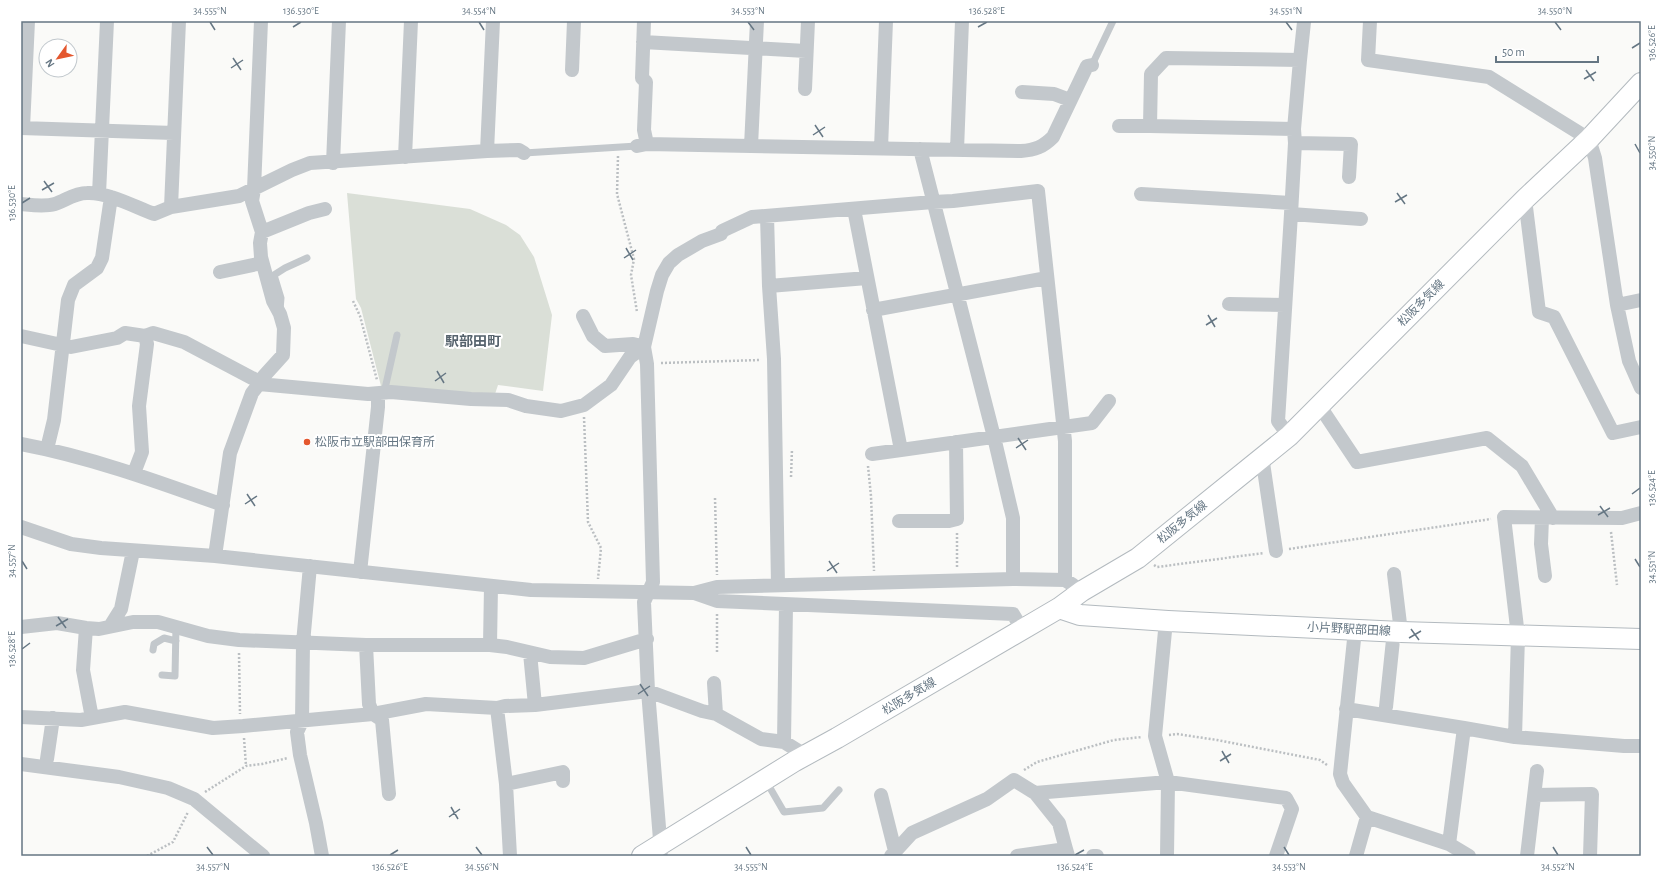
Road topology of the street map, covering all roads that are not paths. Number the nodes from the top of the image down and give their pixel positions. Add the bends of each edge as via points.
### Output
1 (28, 21) edge
2 (107, 21) edge
3 (179, 21) edge
4 (261, 21) edge
5 (339, 21) edge
6 (411, 21) edge
7 (493, 21) edge
8 (574, 21) edge
9 (644, 21) edge
10 (757, 21) edge
11 (808, 21) edge
12 (886, 21) edge
13 (962, 21) edge
14 (1113, 21) edge
15 (1370, 21) edge
16 (1304, 22) dead end
17 (644, 42) junction
18 (756, 48) junction
19 (806, 51) junction
20 (1300, 60) junction
21 (1092, 65) joint
22 (572, 70) dead end
23 (805, 89) dead end
24 (1638, 89) edge
25 (1022, 92) dead end
26 (1070, 100) junction
27 (1119, 126) dead end
28 (1150, 126) junction
29 (22, 128) edge
30 (1294, 129) junction
31 (101, 130) junction
32 (174, 133) junction
33 (1589, 138) junction
34 (1295, 143) junction
35 (642, 145) junction
36 (752, 146) junction
37 (881, 148) junction
38 (920, 149) junction
39 (957, 150) junction
40 (487, 151) junction
41 (524, 153) joint
42 (404, 157) junction
43 (333, 163) junction
44 (1349, 177) dead end
45 (254, 189) junction
46 (1141, 194) dead end
47 (105, 196) junction
48 (1525, 199) junction
49 (933, 202) junction
50 (21, 204) edge
51 (171, 207) junction
52 (854, 208) junction
53 (325, 209) dead end
54 (1291, 209) junction
55 (767, 216) junction
56 (1361, 219) dead end
57 (262, 232) junction
58 (307, 258) dead end
59 (262, 263) junction
60 (220, 272) dead end
61 (867, 278) junction
62 (1047, 278) junction
63 (769, 286) junction
64 (957, 295) junction
65 (1641, 300) edge
66 (1229, 304) dead end
67 (1285, 305) junction
68 (1617, 305) junction
69 (874, 310) junction
70 (280, 314) junction
71 (583, 316) dead end
72 (397, 335) dead end
73 (21, 336) edge
74 (146, 336) junction
75 (62, 346) junction
76 (644, 347) junction
77 (259, 384) junction
78 (1641, 388) edge
79 (381, 394) junction
80 (1109, 401) dead end
81 (1319, 405) junction
82 (1064, 427) junction
83 (1641, 427) edge
84 (1289, 436) junction
85 (994, 437) junction
86 (956, 442) junction
87 (21, 444) edge
88 (47, 449) junction
89 (901, 450) junction
90 (1262, 456) junction
91 (870, 458) road end
92 (134, 473) junction
93 (223, 505) junction
94 (1641, 513) edge
95 (1548, 518) junction
96 (900, 522) dead end
97 (21, 527) edge
98 (133, 551) junction
99 (1276, 551) road end
100 (215, 556) junction
101 (310, 566) junction
102 (360, 572) junction
103 (1394, 574) dead end
104 (1545, 576) dead end
105 (1013, 579) junction
106 (1065, 580) junction
107 (778, 585) junction
108 (806, 585) junction
109 (491, 586) junction
110 (648, 591) junction
111 (1082, 591) junction
112 (694, 593) junction
113 (786, 605) junction
114 (806, 606) junction
115 (1059, 608) junction
116 (121, 610) junction
117 (1168, 621) junction
118 (133, 622) junction
119 (111, 625) junction
120 (176, 626) junction
121 (21, 627) edge
122 (86, 628) junction
123 (1022, 629) junction
124 (1355, 630) junction
125 (1401, 632) junction
126 (1518, 636) junction
127 (1641, 639) edge
128 (646, 640) junction
129 (176, 641) junction
130 (303, 643) junction
131 (366, 645) junction
132 (490, 645) junction
133 (153, 650) dead end
134 (530, 653) junction
135 (162, 675) dead end
136 (714, 684) dead end
137 (648, 691) junction
138 (535, 705) junction
139 (1386, 707) dead end
140 (497, 708) junction
141 (1346, 709) junction
142 (374, 714) junction
143 (716, 714) junction
144 (21, 717) edge
145 (53, 718) junction
146 (92, 718) junction
147 (302, 721) junction
148 (1464, 728) junction
149 (1515, 737) junction
150 (784, 742) junction
151 (1641, 746) edge
152 (805, 755) junction
153 (47, 759) dead end
154 (21, 764) edge
155 (1537, 771) dead end
156 (765, 780) junction
157 (563, 781) dead end
158 (1168, 782) junction
159 (506, 784) junction
160 (840, 790) dead end
161 (389, 794) dead end
162 (1035, 794) junction
163 (881, 795) dead end
164 (1535, 795) junction
165 (1367, 817) junction
166 (661, 850) edge
167 (1451, 850) edge
168 (1067, 852) edge
169 (893, 854) edge
170 (263, 856) edge
171 (322, 856) edge
172 (510, 856) edge
173 (642, 856) edge
174 (1017, 856) edge
175 (1093, 856) edge
176 (1097, 856) edge
177 (1167, 856) edge
178 (1276, 856) edge
179 (1356, 856) edge
180 (1469, 856) edge
181 (1527, 856) edge
182 (1590, 856) edge

1 - 29 street
2 - 31 street
3 - 32 street
4 - 45 street
5 - 43 street
6 - 42 street
7 - 40 street
8 - 22 street
9 - 17 street
10 - 18 street
11 - 19 street
12 - 37 street
13 - 39 street
14 - 21 lane
15 - 33 street via 1368,60 1488,77
16 - 20 street
17 - 18 street
17 - 35 street via 642,78 646,82
18 - 19 street
18 - 36 street
19 - 23 street
20 - 28 street via 1166,58 1151,74
20 - 30 street
21 - 26 street via 1086,66
24 - 33 main road, 松阪多気線
25 - 26 street via 1054,94
26 - 39 street via 1053,137 1036,150
27 - 28 street
28 - 30 street
29 - 31 street
30 - 34 street
31 - 32 street
31 - 47 street
32 - 51 street
33 - 48 main road, 松阪多気線
33 - 68 street via 1595,158
34 - 44 street via 1351,144
34 - 54 street
35 - 36 street
35 - 41 lane
36 - 37 street
37 - 38 street
38 - 39 street
38 - 49 street
40 - 41 street via 519,150
40 - 42 street
42 - 43 street
43 - 45 street via 303,165
45 - 51 street via 229,199
45 - 57 street via 252,201
46 - 54 street
47 - 50 street via 86,193 54,204
47 - 51 street via 154,214
47 - 75 street via 102,258 97,268 74,285 68,300
48 - 81 main road, 松阪多気線
48 - 83 street via 1539,312 1554,317 1613,433
49 - 52 street
49 - 62 street via 1038,191
49 - 64 street
52 - 55 street
52 - 61 street
53 - 57 street via 309,212
54 - 56 street
54 - 67 street
55 - 63 street
55 - 76 street via 752,217 722,231 721,234 691,247 669,263 657,291
57 - 59 street
58 - 70 lane via 274,275 281,298
59 - 60 street
59 - 70 street via 273,301
61 - 63 street
61 - 69 street
62 - 64 street
62 - 82 street
63 - 107 street via 774,359
64 - 69 street
64 - 85 street
65 - 68 street
66 - 67 street
67 - 84 street via 1278,421
68 - 78 street via 1629,361
69 - 89 street
70 - 77 street via 284,328 283,355
71 - 76 street via 593,336 605,346 633,344
72 - 79 lane
73 - 75 street
74 - 75 street via 125,333 116,338 71,347
74 - 77 street via 153,333 184,342
74 - 92 street via 139,406 142,452
75 - 88 street via 54,420
76 - 79 street via 630,357 611,385 584,405 561,411 526,406 508,400 391,392
76 - 110 street via 647,364 653,582
77 - 79 street
77 - 93 street via 252,393 230,453
79 - 102 street
80 - 82 street via 1092,423
81 - 84 main road, 松阪多気線
81 - 95 street via 1357,462 1488,438 1522,466
82 - 85 street
82 - 106 street
84 - 90 main road, 松阪多気線
85 - 86 street
85 - 105 street via 1013,518
86 - 89 street
86 - 96 street via 957,519
87 - 88 street
88 - 92 street
89 - 91 street
90 - 99 street
90 - 111 main road, 松阪多気線 via 1138,558
92 - 93 street
93 - 100 street
94 - 95 street via 1622,518
95 - 104 street via 1541,544
95 - 126 street via 1504,517
97 - 98 street via 71,544
98 - 100 street
98 - 116 street
100 - 101 street
101 - 102 street
101 - 130 street
102 - 109 street
103 - 125 street
105 - 106 street
105 - 108 street
106 - 111 street
107 - 108 street
107 - 112 street via 717,587
108 - 114 street
109 - 110 street via 531,590
109 - 132 street
110 - 112 street
110 - 128 street via 644,602
111 - 115 main road, 松阪多気線
112 - 113 street via 717,601
113 - 114 street
113 - 150 street
114 - 123 street via 1013,614
115 - 117 main road, 小片野駅部田線 via 1080,615
115 - 123 main road, 松阪多気線
116 - 118 street via 128,620
116 - 119 street
117 - 124 main road, 小片野駅部田線
117 - 158 street via 1155,736
118 - 119 street
118 - 120 street via 158,622
119 - 122 street via 99,629
120 - 129 lane
120 - 130 street via 208,636
121 - 122 street via 57,623
122 - 146 street via 83,670
123 - 152 main road, 松阪多気線
124 - 125 main road, 小片野駅部田線
124 - 141 street
125 - 126 main road, 小片野駅部田線
125 - 139 street via 1393,640
126 - 127 main road, 小片野駅部田線
126 - 149 street
128 - 134 street via 584,658 550,657
128 - 137 street
129 - 133 lane via 164,638 154,644
129 - 135 lane via 175,676
130 - 131 street
130 - 147 street
131 - 132 street
131 - 142 street via 369,704
132 - 134 street via 507,646
134 - 138 street
136 - 143 street
137 - 138 street
137 - 143 street
137 - 166 street
138 - 140 street
140 - 142 street via 426,704
140 - 159 street
141 - 148 street
141 - 165 street via 1340,774 1343,783
142 - 147 street
142 - 161 street via 382,720
143 - 150 street via 761,739
144 - 145 street
145 - 146 street
145 - 153 street
146 - 147 street via 125,712 213,728
147 - 171 street via 297,732 300,755
148 - 149 street
148 - 167 street
149 - 151 street
150 - 152 street
152 - 156 main road, 松阪多気線
154 - 170 street via 119,777 168,788 194,799
155 - 164 street
156 - 160 lane via 784,812 823,808
156 - 166 main road, 松阪多気線
157 - 159 street via 563,772
158 - 162 street
158 - 177 street
158 - 178 street via 1286,798 1292,809
159 - 172 street
162 - 168 street via 1059,823
162 - 169 street via 1014,780 988,799 912,833
163 - 169 street
164 - 181 street
164 - 182 street via 1592,794
165 - 167 street
165 - 179 street
166 - 173 main road, 松阪多気線
167 - 180 street
168 - 174 street
175 - 176 street

